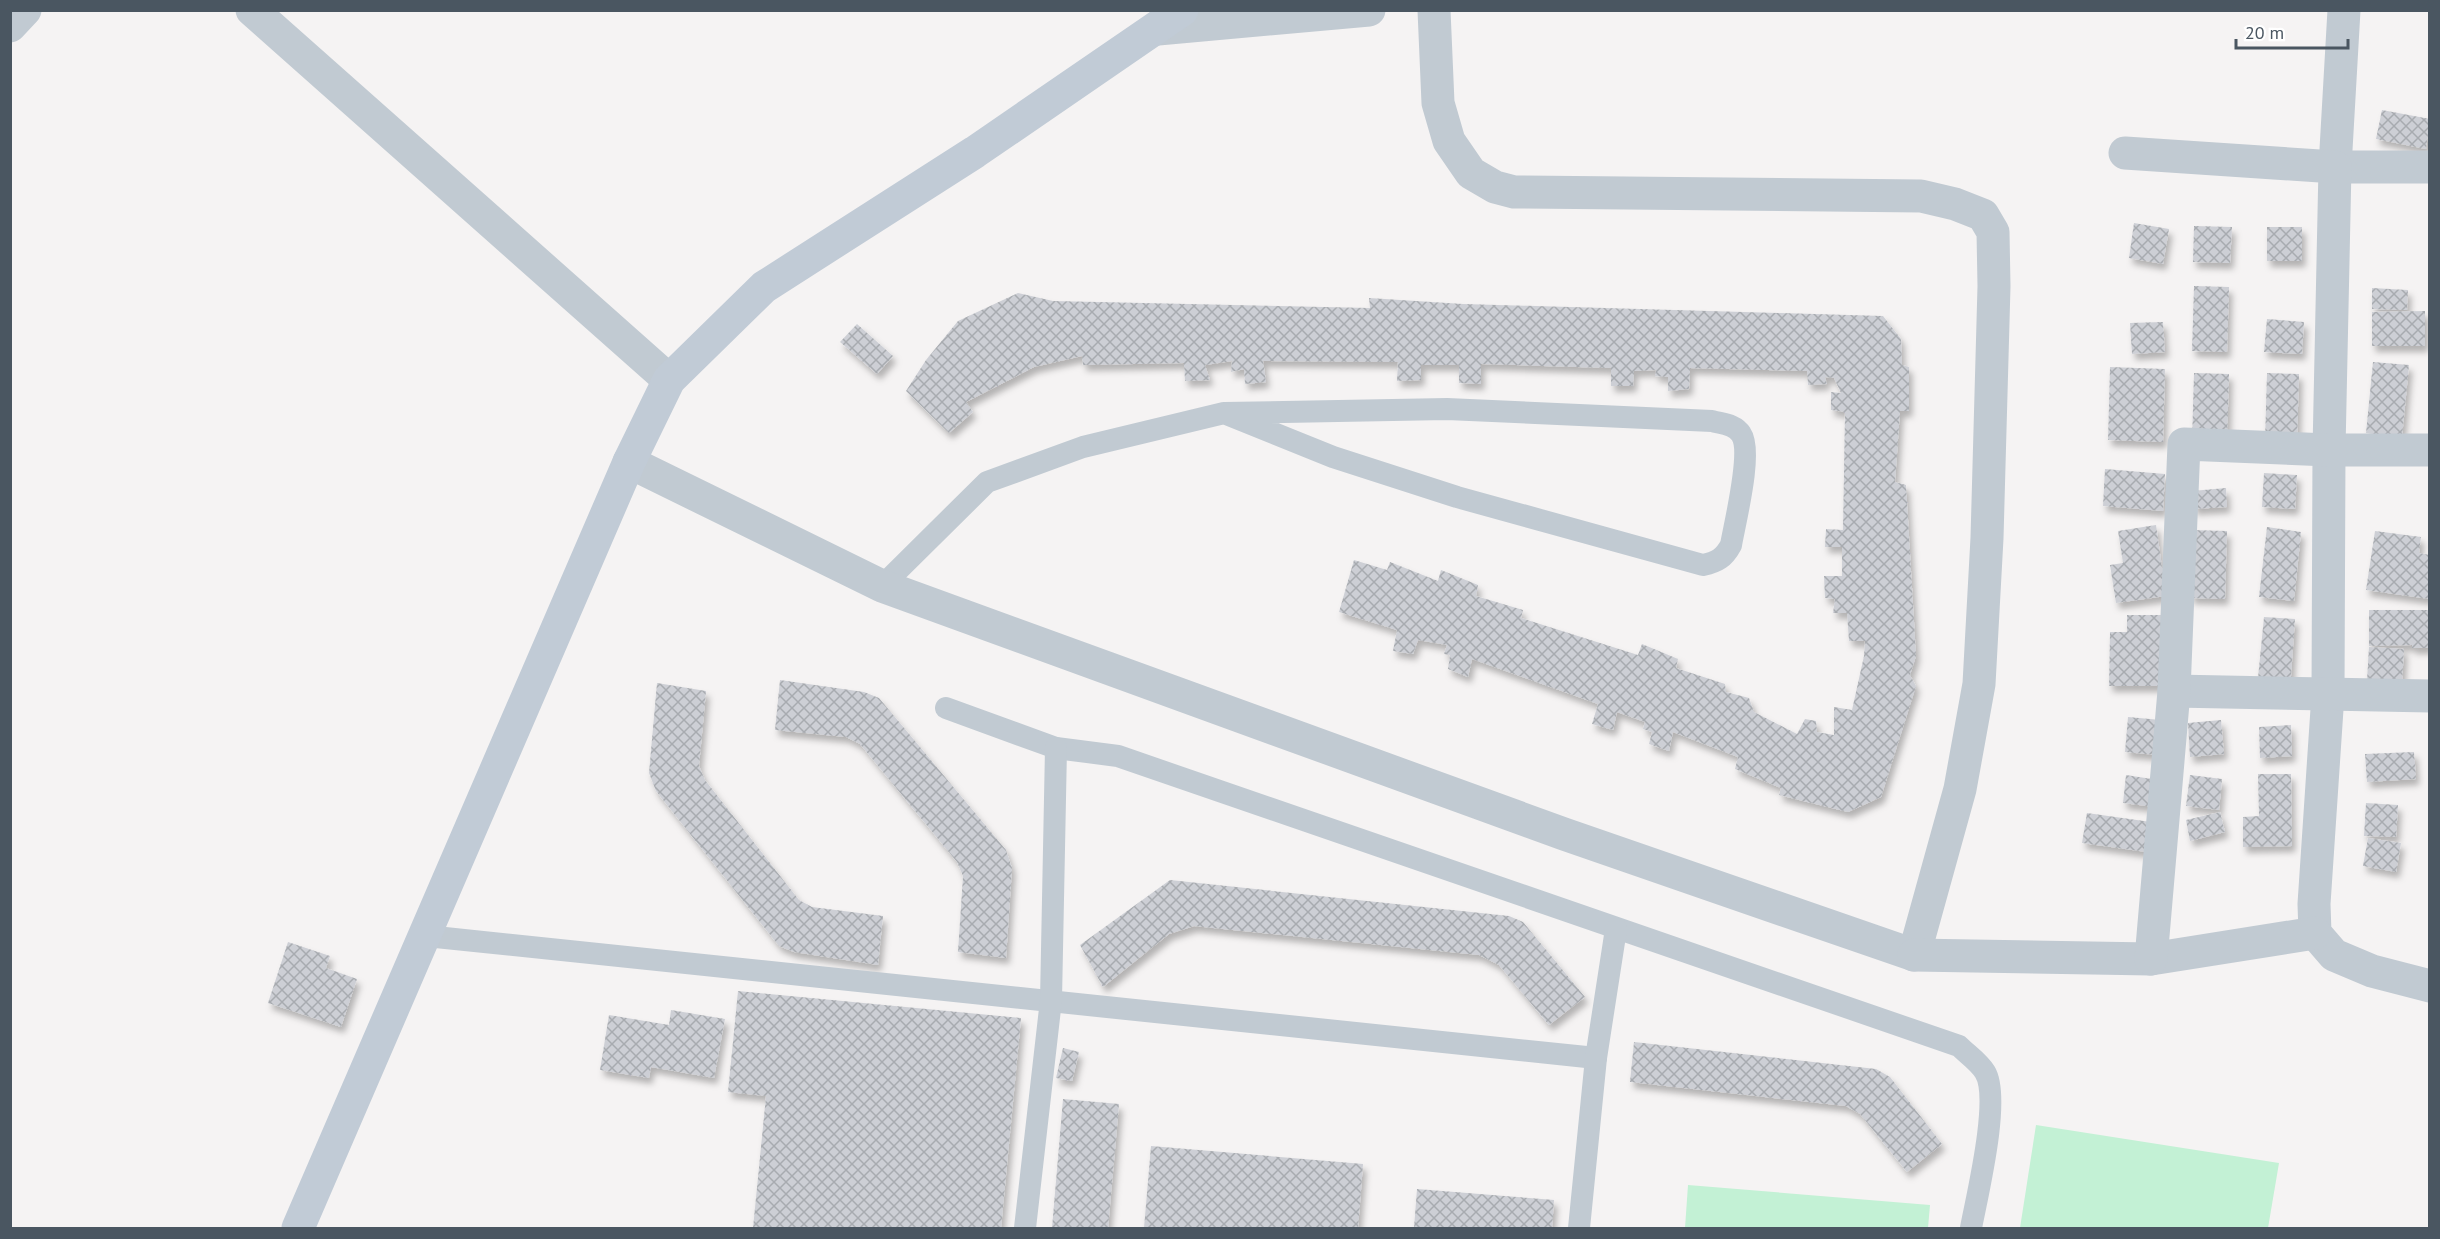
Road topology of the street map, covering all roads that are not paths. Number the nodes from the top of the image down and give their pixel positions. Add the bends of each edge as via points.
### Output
1 (25, 10) edge
2 (252, 10) edge
3 (1369, 10) edge
4 (1434, 10) edge
5 (2344, 10) edge
6 (1170, 20) edge
7 (10, 26) edge
8 (2125, 153) dead end
9 (2430, 166) edge
10 (2335, 167) junction
11 (669, 380) junction
12 (1224, 413) junction
13 (2329, 450) junction
14 (2430, 450) edge
15 (629, 462) junction
16 (882, 586) junction
17 (2175, 691) junction
18 (2328, 694) junction
19 (2430, 696) edge
20 (946, 708) dead end
21 (1056, 748) junction
22 (1616, 929) junction
23 (2315, 933) junction
24 (426, 936) junction
25 (1914, 955) junction
26 (2151, 959) junction
27 (2430, 986) edge
28 (1051, 1000) junction
29 (1596, 1058) junction
30 (298, 1228) edge
31 (1025, 1228) edge
32 (1579, 1228) edge
33 (1971, 1228) edge

1 - 7 street
2 - 11 street
3 - 6 street
4 - 25 street via 1438,103 1449,141 1471,173 1495,187 1515,192 1920,196 1983,215 1993,232 1987,538 1979,684 1960,789
5 - 10 street
6 - 11 main road via 764,288
8 - 10 street
9 - 10 street
10 - 13 street
11 - 15 main road
12 - 12 lane via 1447,409 1712,421 1732,426 1741,434 1746,456 1731,545 1716,562 1690,563 1457,497 1333,457
12 - 16 lane via 1083,447 987,482
13 - 14 street
13 - 17 street via 2184,444
13 - 18 street
15 - 16 street
15 - 24 main road
16 - 25 street via 1564,834
17 - 18 street
17 - 26 street
18 - 19 street
18 - 23 street
20 - 21 lane
21 - 22 lane via 1118,756
21 - 28 lane
22 - 29 lane
22 - 33 lane via 1959,1046 1986,1072 1990,1092 1991,1114
23 - 26 street
23 - 27 street via 2334,955 2372,971
24 - 28 lane
24 - 30 main road
25 - 26 street
28 - 29 lane
28 - 31 lane
29 - 32 lane

